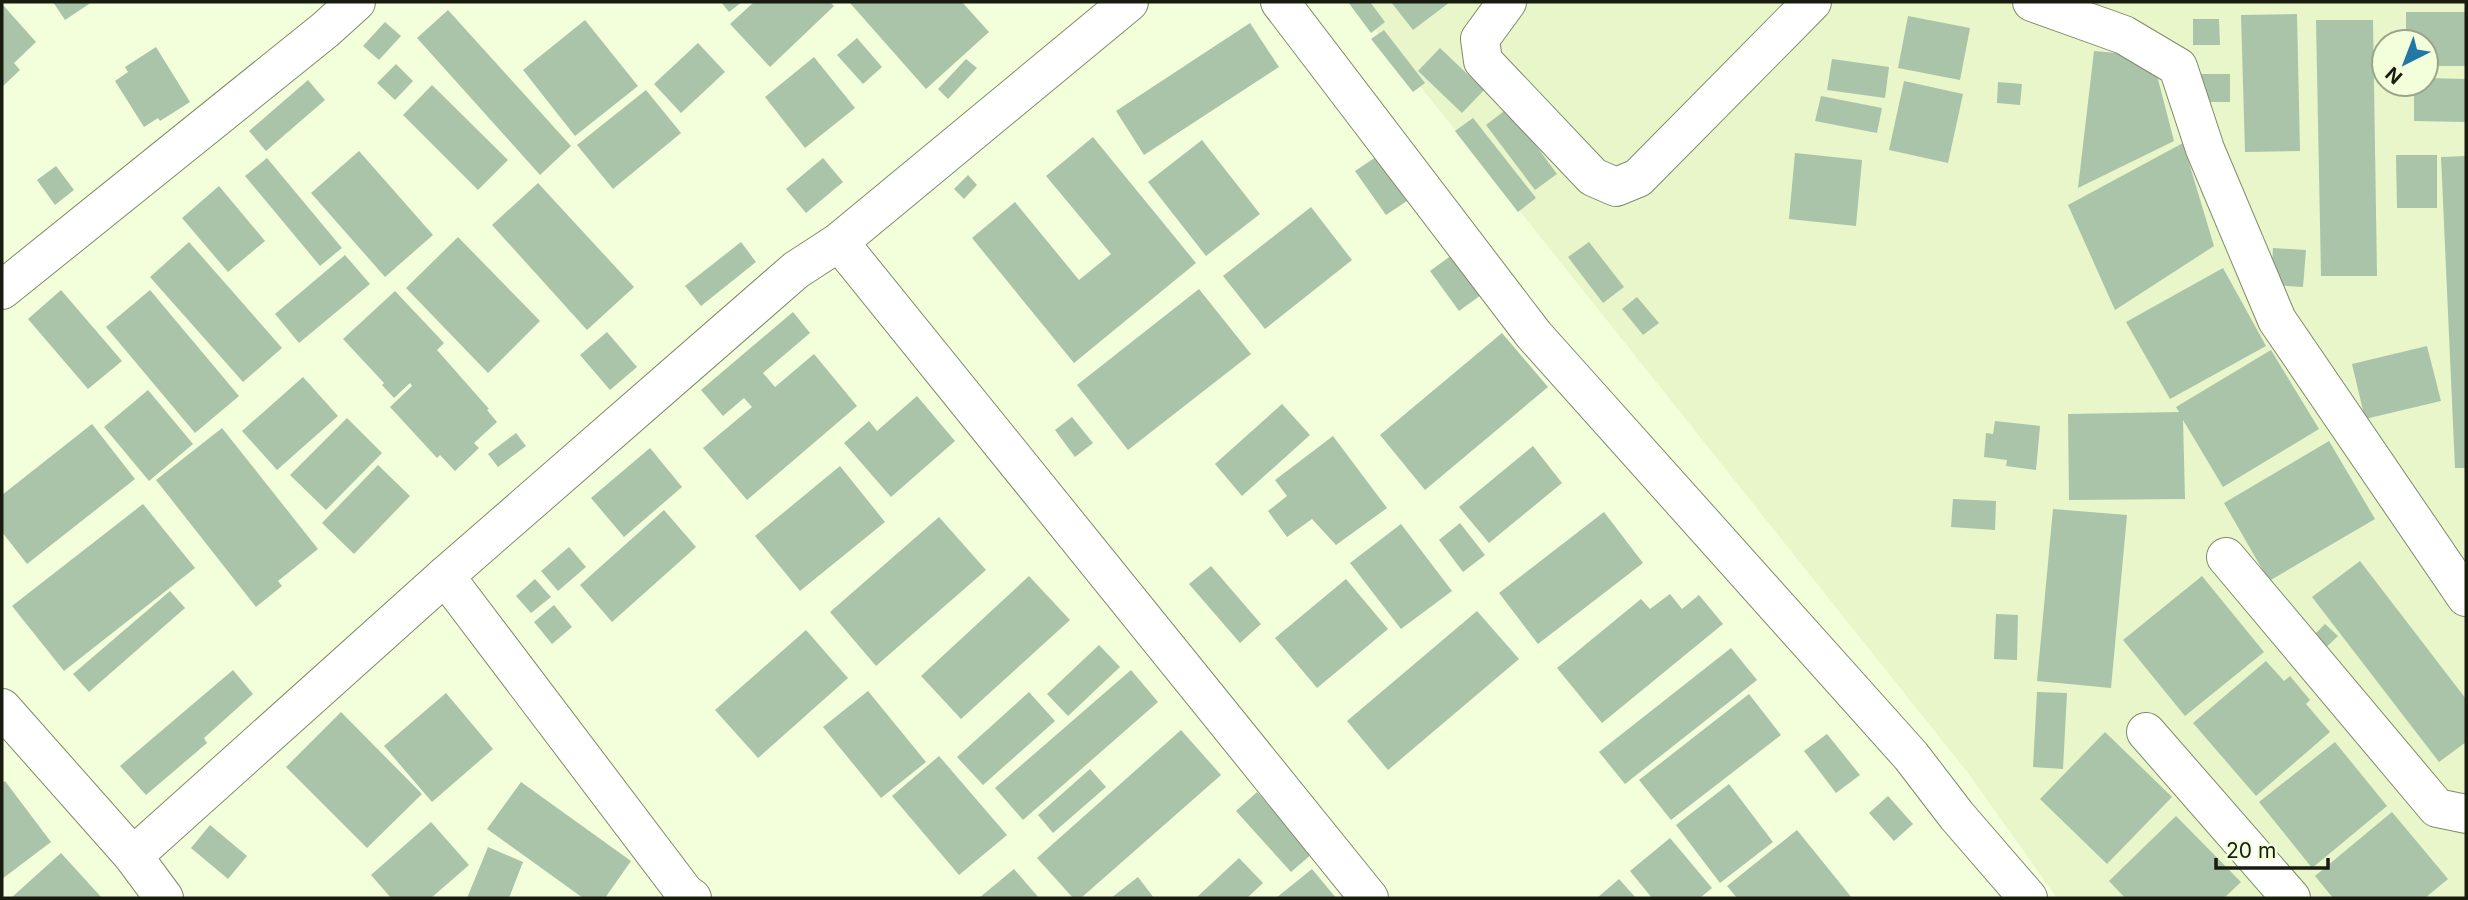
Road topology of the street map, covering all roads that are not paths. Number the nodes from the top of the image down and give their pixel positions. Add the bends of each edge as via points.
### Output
1 (356, 2) edge
2 (1129, 2) edge
3 (1280, 2) edge
4 (1507, 2) edge
5 (1812, 2) edge
6 (2032, 2) edge
7 (839, 242) junction
8 (2, 290) edge
9 (2226, 556) dead end
10 (445, 576) junction
11 (2466, 597) edge
12 (2, 708) edge
13 (2146, 732) dead end
14 (2466, 814) edge
15 (133, 856) junction
16 (686, 896) edge
17 (164, 898) edge
18 (1369, 898) edge
19 (2028, 898) edge
20 (2291, 898) edge

1 - 8 street
2 - 7 street
3 - 19 street via 1534,335 1910,756
4 - 5 street via 1480,39 1483,61 1593,177 1616,187 1638,178
6 - 11 street via 2124,35 2178,67 2205,149 2277,320
7 - 10 street via 796,270
7 - 18 street
9 - 14 street via 2437,808
10 - 15 street
10 - 16 street
12 - 15 street
13 - 20 street
15 - 17 street

